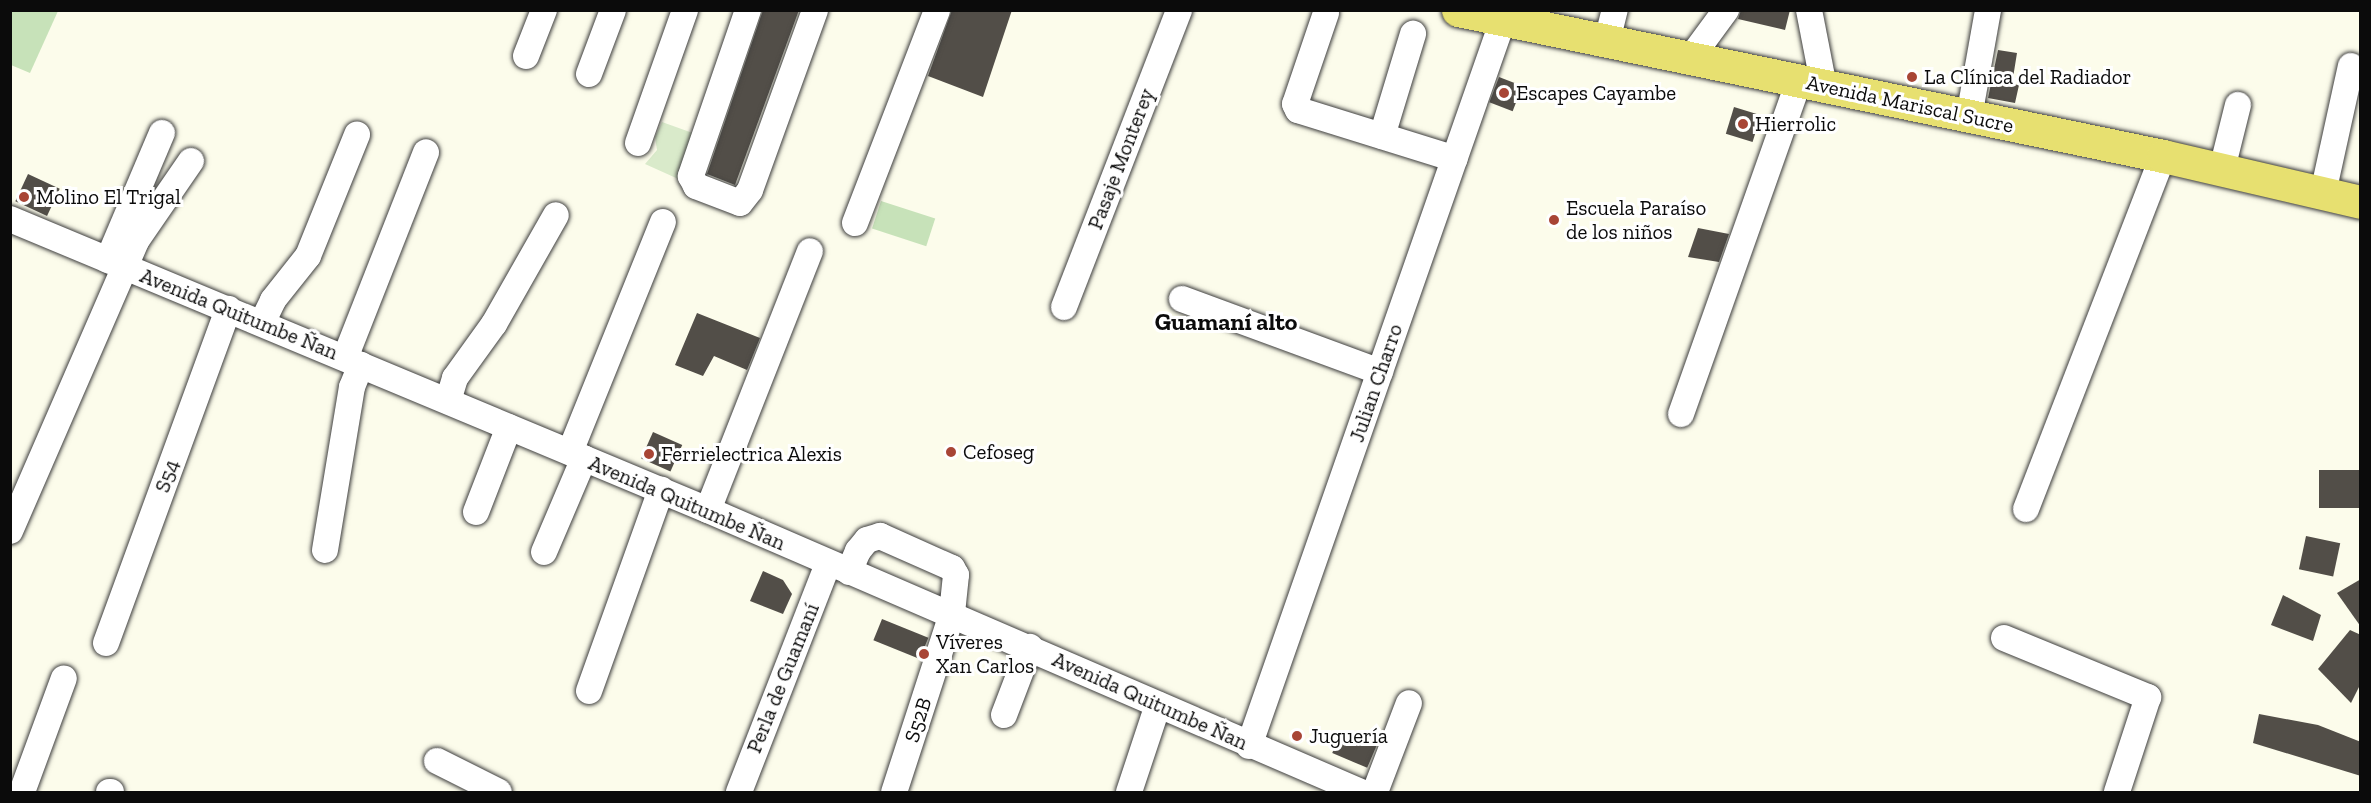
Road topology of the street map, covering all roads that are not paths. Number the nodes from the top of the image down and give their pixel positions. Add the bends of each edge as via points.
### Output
1 (544, 10) edge
2 (613, 10) edge
3 (685, 10) edge
4 (748, 10) edge
5 (814, 10) edge
6 (937, 10) edge
7 (1179, 10) edge
8 (1458, 10) edge
9 (1726, 10) edge
10 (1809, 10) edge
11 (1988, 10) edge
12 (1326, 13) dead end
13 (1538, 19) edge
14 (1503, 20) junction
15 (1611, 26) edge
16 (1413, 34) dead end
17 (526, 56) dead end
18 (1690, 59) junction
19 (2351, 66) dead end
20 (589, 74) dead end
21 (1812, 84) junction
22 (2238, 105) dead end
23 (1969, 117) junction
24 (162, 133) dead end
25 (357, 135) dead end
26 (1382, 136) junction
27 (638, 143) dead end
28 (426, 152) dead end
29 (2163, 156) junction
30 (1455, 159) junction
31 (191, 161) dead end
32 (2222, 169) junction
33 (2323, 193) junction
34 (2361, 202) edge
35 (556, 215) dead end
36 (10, 219) edge
37 (663, 222) dead end
38 (855, 223) dead end
39 (810, 251) dead end
40 (116, 263) junction
41 (1182, 299) dead end
42 (1064, 307) dead end
43 (228, 309) junction
44 (262, 323) junction
45 (353, 361) junction
46 (1380, 372) junction
47 (448, 401) junction
48 (1681, 414) dead end
49 (509, 427) junction
50 (577, 455) junction
51 (661, 490) junction
52 (2026, 509) dead end
53 (708, 510) junction
54 (476, 512) dead end
55 (10, 531) edge
56 (325, 550) dead end
57 (544, 552) dead end
58 (839, 568) junction
59 (952, 614) junction
60 (2004, 638) dead end
61 (106, 643) dead end
62 (1030, 647) junction
63 (63, 678) dead end
64 (589, 690) dead end
65 (1409, 703) dead end
66 (1158, 705) junction
67 (1004, 715) dead end
68 (1250, 746) junction
69 (437, 762) dead end
70 (1328, 786) edge
71 (22, 792) edge
72 (499, 792) edge
73 (739, 792) edge
74 (894, 792) edge
75 (1129, 792) edge
76 (1361, 792) edge
77 (1375, 792) edge
78 (2117, 792) edge

1 - 17 street
2 - 20 street
3 - 27 street
4 - 5 street via 691,176 702,189 740,203 750,190
6 - 38 street
7 - 42 street, Pasaje Monterey
8 - 14 main road, Avenida Mariscal Sucre
9 - 18 street
10 - 21 street
11 - 23 street
12 - 26 street via 1295,104 1298,110
13 - 14 main road, Avenida Mariscal Sucre
13 - 15 main road, Avenida Mariscal Sucre
14 - 30 street, Julian Charro
15 - 18 main road, Avenida Mariscal Sucre
16 - 26 street
18 - 21 main road, Avenida Mariscal Sucre
19 - 33 street
21 - 23 main road, Avenida Mariscal Sucre
21 - 48 street
22 - 32 street
23 - 29 main road, Avenida Mariscal Sucre
24 - 40 street
25 - 44 street via 308,256 273,300
26 - 30 street
28 - 45 street
29 - 32 main road, Avenida Mariscal Sucre
29 - 52 street
30 - 46 street, Julian Charro
31 - 40 street via 136,241
32 - 33 main road, Avenida Mariscal Sucre
33 - 34 main road, Avenida Mariscal Sucre
35 - 47 street via 494,324 455,378
36 - 40 street, Avenida Quitumbe Ñan
37 - 50 street
39 - 53 street
40 - 43 street, Avenida Quitumbe Ñan
40 - 55 street
41 - 46 street
43 - 44 street, Avenida Quitumbe Ñan
43 - 61 street, S54
44 - 45 street, Avenida Quitumbe Ñan
45 - 47 street, Avenida Quitumbe Ñan
45 - 56 street
46 - 68 street, Julian Charro
47 - 49 street, Avenida Quitumbe Ñan
49 - 50 street, Avenida Quitumbe Ñan
49 - 54 street
50 - 51 street, Avenida Quitumbe Ñan
50 - 57 street
51 - 53 street, Avenida Quitumbe Ñan
51 - 64 street
53 - 58 street, Avenida Quitumbe Ñan
58 - 59 street, Avenida Quitumbe Ñan
58 - 59 street, Perla de Guamaní via 867,540 888,537 952,568 956,575
58 - 73 street, Perla de Guamaní
59 - 62 street, Avenida Quitumbe Ñan
59 - 74 street, S52B
60 - 78 street via 2148,697
62 - 66 street, Avenida Quitumbe Ñan
62 - 67 street
63 - 71 street
65 - 77 street
66 - 68 street, Avenida Quitumbe Ñan
66 - 75 street
68 - 70 street, Avenida Quitumbe Ñan
69 - 72 street
70 - 76 street, Avenida Quitumbe Ñan

